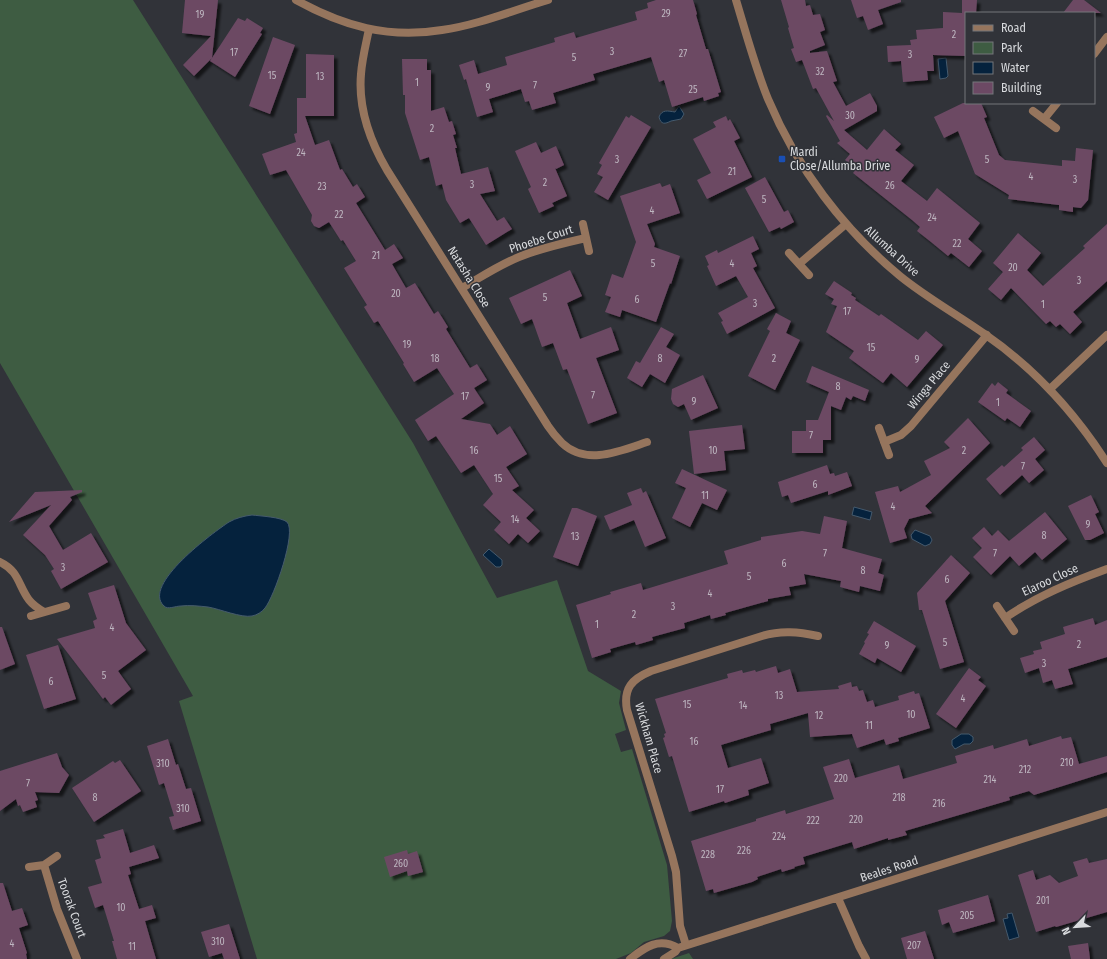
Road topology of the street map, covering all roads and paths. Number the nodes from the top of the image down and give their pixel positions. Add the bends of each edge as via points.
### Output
1 (296, 0) edge
2 (548, 0) edge
3 (736, 0) edge
4 (369, 29) junction
5 (1107, 38) edge
6 (1095, 53) edge
7 (1056, 104) edge
8 (1033, 111) dead end
9 (1044, 120) junction
10 (1056, 128) dead end
11 (583, 224) dead end
12 (846, 224) junction
13 (586, 238) junction
14 (589, 251) dead end
15 (789, 253) dead end
16 (799, 264) junction
17 (809, 275) dead end
18 (462, 288) junction
19 (987, 335) junction
20 (1107, 335) edge
21 (1050, 389) junction
22 (878, 428) dead end
23 (647, 442) dead end
24 (884, 442) junction
25 (889, 455) dead end
26 (1107, 464) edge
27 (0, 562) edge
28 (1107, 569) edge
29 (66, 606) dead end
30 (997, 606) dead end
31 (44, 612) junction
32 (31, 616) dead end
33 (1005, 618) junction
34 (1014, 631) dead end
35 (818, 636) dead end
36 (1107, 812) edge
37 (57, 856) dead end
38 (44, 865) junction
39 (29, 867) dead end
40 (838, 898) junction
41 (682, 946) junction
42 (77, 959) edge
43 (630, 959) edge
44 (664, 959) edge
45 (866, 959) edge

1 - 4 street via 334,19
2 - 4 street via 444,30 409,33
3 - 12 street, Allumba Drive via 761,80 782,128 815,184
4 - 18 street, Natasha Close via 360,76 362,106 369,133 387,170
5 - 6 street
7 - 9 street
8 - 9 street
9 - 10 street
11 - 13 street
12 - 16 street
12 - 19 street, Allumba Drive via 908,283
13 - 14 street
13 - 18 street, Phoebe Court via 520,256
15 - 16 street
16 - 17 street
18 - 23 street, Natasha Close via 548,426 562,443 587,456 610,453
19 - 21 street, Allumba Drive
19 - 24 street, Winga Place via 910,426 901,435
20 - 21 street
21 - 26 street, Allumba Drive via 1087,434
22 - 24 street
24 - 25 street
27 - 31 street via 12,570 30,601
28 - 33 street, Elaroo Close via 1046,594
29 - 31 street
30 - 33 street
31 - 32 street
33 - 34 street
35 - 41 street, Wickham Place via 788,632 762,636 651,671 637,678 627,691 627,710 676,872
36 - 40 street, Beales Road
37 - 38 street
38 - 39 street
38 - 42 street, Toorak Court via 57,909
40 - 41 street, Beales Road
40 - 45 street
41 - 43 street, Beales Road via 654,944
41 - 44 street, Beales Road

